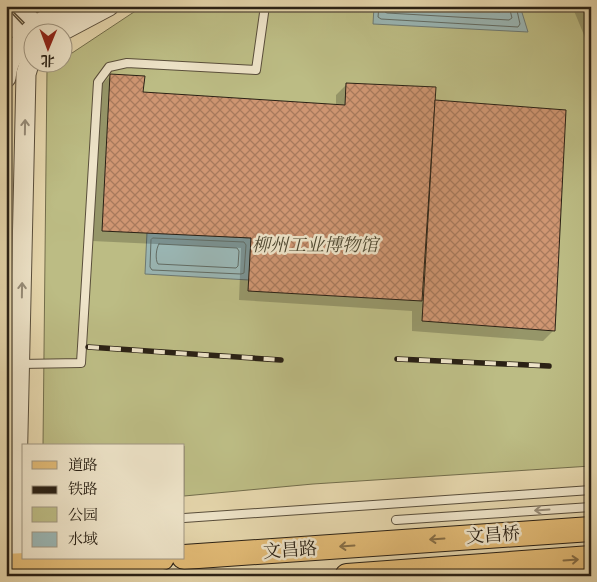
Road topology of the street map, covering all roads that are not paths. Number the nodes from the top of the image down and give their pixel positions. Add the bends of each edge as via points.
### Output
1 (19, 6) edge
2 (72, 6) edge
3 (109, 6) edge
4 (265, 6) edge
5 (6, 19) edge
6 (35, 22) edge
7 (49, 22) edge
8 (72, 26) edge
9 (22, 38) edge
10 (22, 54) edge
11 (26, 72) edge
12 (6, 78) edge
13 (20, 364) junction
14 (591, 490) edge
15 (591, 507) edge
16 (185, 518) edge
17 (591, 529) edge
18 (396, 531) junction
19 (185, 557) edge
20 (591, 558) edge
21 (135, 560) edge
22 (12, 569) edge
23 (347, 576) edge

1 - 6 street
2 - 7 street
3 - 8 street
4 - 13 lane via 256,70 127,64 109,67 98,82 81,363
5 - 9 street
10 - 12 street via 7,68
13 -> 11 street
13 - 22 street
14 - 16 lane
15 -> 18 lane
17 -> 18 main road, 文昌桥
18 -> 19 main road, 文昌路
23 -> 20 main road, 文昌桥
21 - 22 main road

